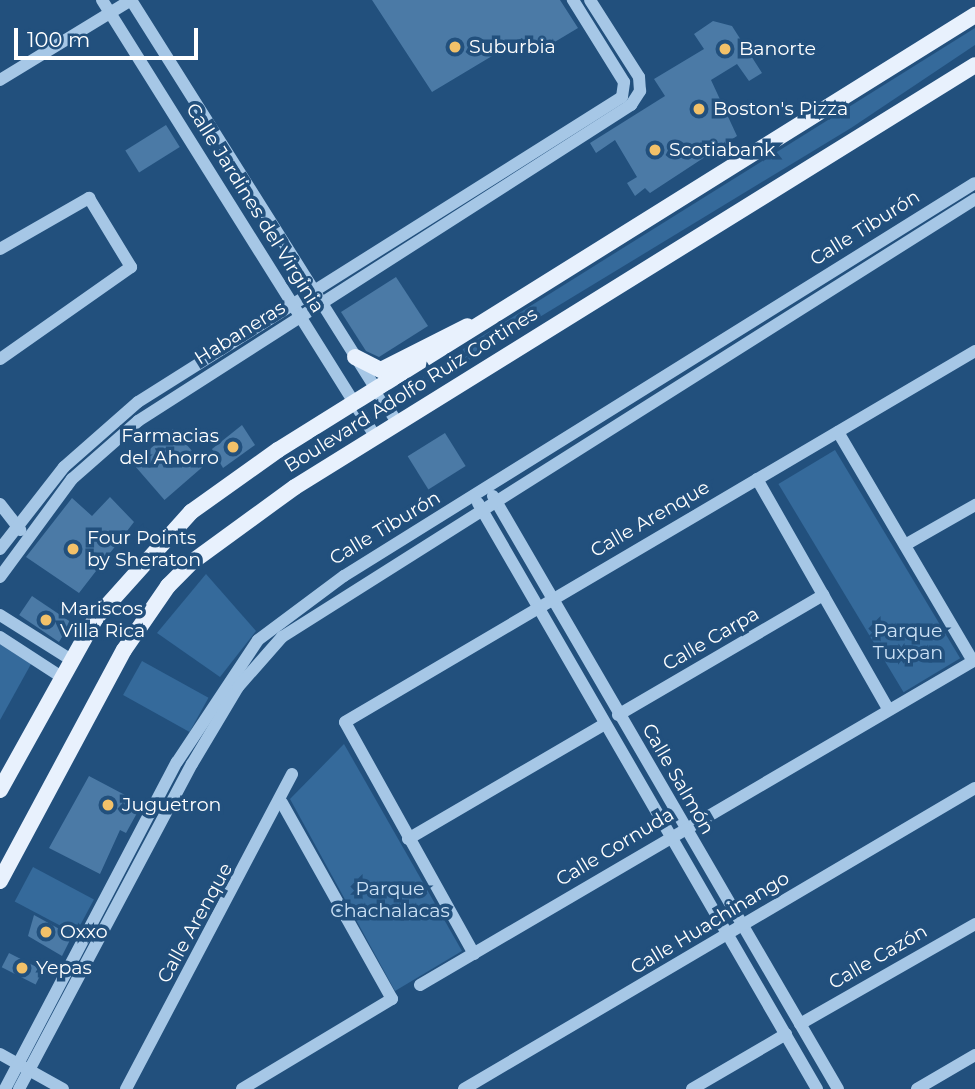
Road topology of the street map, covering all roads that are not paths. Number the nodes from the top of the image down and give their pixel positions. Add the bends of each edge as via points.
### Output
1 (102, 0) edge
2 (131, 0) edge
3 (573, 0) edge
4 (590, 0) edge
5 (109, 12) junction
6 (975, 15) edge
7 (975, 65) edge
8 (0, 80) edge
9 (975, 183) edge
10 (975, 199) edge
11 (427, 218) junction
12 (900, 228) junction
13 (436, 232) junction
14 (908, 240) junction
15 (0, 249) edge
16 (314, 291) junction
17 (292, 305) junction
18 (323, 305) junction
19 (516, 306) junction
20 (301, 318) junction
21 (975, 351) edge
22 (355, 357) junction
23 (0, 359) edge
24 (377, 391) junction
25 (355, 405) junction
26 (397, 422) junction
27 (838, 432) junction
28 (375, 436) junction
29 (757, 479) junction
30 (488, 488) junction
31 (474, 496) junction
32 (496, 501) junction
33 (0, 504) edge
34 (975, 505) edge
35 (482, 509) junction
36 (8, 528) edge
37 (21, 542) junction
38 (905, 545) junction
39 (0, 549) edge
40 (0, 577) edge
41 (823, 595) junction
42 (551, 600) junction
43 (538, 608) junction
44 (0, 615) edge
45 (0, 637) edge
46 (69, 659) junction
47 (974, 660) edge
48 (60, 676) junction
49 (888, 709) junction
50 (618, 715) junction
51 (605, 723) junction
52 (292, 774) dead end
53 (975, 788) edge
54 (0, 790) edge
55 (282, 803) junction
56 (684, 828) junction
57 (671, 836) junction
58 (408, 839) junction
59 (0, 881) edge
60 (975, 924) edge
61 (742, 927) junction
62 (728, 936) junction
63 (474, 954) junction
64 (420, 985) dead end
65 (800, 1024) junction
66 (786, 1034) junction
67 (0, 1054) edge
68 (975, 1055) edge
69 (23, 1067) junction
70 (3, 1088) edge
71 (468, 1088) edge
72 (19, 1089) edge
73 (63, 1089) edge
74 (126, 1089) edge
75 (242, 1089) edge
76 (692, 1089) edge
77 (817, 1089) edge
78 (838, 1089) edge
79 (917, 1089) edge

1 - 5 street, Calle Jardines del Virginia
2 - 5 street
2 - 16 street, Calle Jardines del Virginia
3 - 11 street, Habaneras via 625,93
4 - 13 street, Habaneras via 639,77 640,91 631,105
5 - 8 street
5 - 17 street, Calle Jardines del Virginia
6 - 19 main road, Boulevard Adolfo Ruiz Cortines
7 - 26 main road, Boulevard Adolfo Ruiz Cortines
9 - 12 street, Calle Tiburón
10 - 14 street, Calle Tiburón
11 - 13 street
11 - 16 street, Habaneras
12 - 14 street
12 - 30 street, Calle Tiburón
13 - 18 street, Habaneras
14 - 32 street, Calle Tiburón
15 - 23 street via 89,198 131,267
16 - 17 street, Habaneras
16 - 18 street, Calle Jardines del Virginia
17 - 20 street, Calle Jardines del Virginia
17 - 36 street, Habaneras via 128,409 64,467
18 - 20 street, Habaneras
18 - 22 street, Calle Jardines del Virginia
19 - 22 main road via 388,368 371,369
19 - 24 main road, Boulevard Adolfo Ruiz Cortines
20 - 25 street, Calle Jardines del Virginia
20 - 37 street, Habaneras via 138,421 72,478
21 - 27 street, Calle Arenque
22 - 24 street, Calle Jardines del Virginia
24 - 25 main road, Boulevard Adolfo Ruiz Cortines
24 - 26 street, Calle Jardines del Virginia
25 - 28 street, Calle Jardines del Virginia
25 - 46 main road, Boulevard Adolfo Ruiz Cortines via 191,512 114,593
26 - 28 main road, Boulevard Adolfo Ruiz Cortines
27 - 29 street, Calle Arenque
27 - 38 street
28 - 59 main road, Boulevard Adolfo Ruiz Cortines via 237,526 168,586 95,700
29 - 41 street
29 - 42 street, Calle Arenque
30 - 31 street, Calle Tiburón
30 - 32 street, Calle Salmón
31 - 35 street, Calle Salmón
31 - 69 street, Calle Tiburón via 309,598 241,658 177,762
32 - 35 street, Calle Tiburón
32 - 42 street, Calle Salmón
33 - 36 street
34 - 38 street
35 - 43 street, Calle Salmón
35 - 69 street, Calle Tiburón via 292,629 238,687
36 - 37 street
36 - 39 street, Habaneras
37 - 40 street, Habaneras
38 - 47 street
41 - 49 street
41 - 50 street, Calle Carpa
42 - 43 street, Calle Arenque
42 - 50 street, Calle Salmón
43 - 51 street, Calle Salmón
43 - 58 street, Calle Arenque via 345,722
44 - 46 street
45 - 48 street
46 - 48 main road, Boulevard Adolfo Ruiz Cortines
47 - 49 street, Calle Cornuda
48 - 54 main road, Boulevard Adolfo Ruiz Cortines
49 - 56 street, Calle Cornuda
50 - 56 street, Calle Salmón
51 - 57 street, Calle Salmón
51 - 58 street
52 - 55 street, Calle Arenque
53 - 61 street, Calle Huachinango
55 - 74 street, Calle Arenque
55 - 75 street via 392,999
56 - 57 street, Calle Cornuda
56 - 61 street, Calle Salmón
57 - 62 street, Calle Salmón
57 - 63 street, Calle Cornuda
58 - 63 street
60 - 65 street, Calle Cazón
61 - 62 street, Calle Huachinango
61 - 65 street, Calle Salmón
62 - 66 street, Calle Salmón
62 - 71 street, Calle Huachinango
63 - 64 street, Calle Cornuda
65 - 78 street, Calle Salmón
66 - 76 street
66 - 77 street, Calle Salmón
67 - 69 street
68 - 79 street
69 - 70 street, Calle Tiburón
69 - 72 street, Calle Tiburón
69 - 73 street

